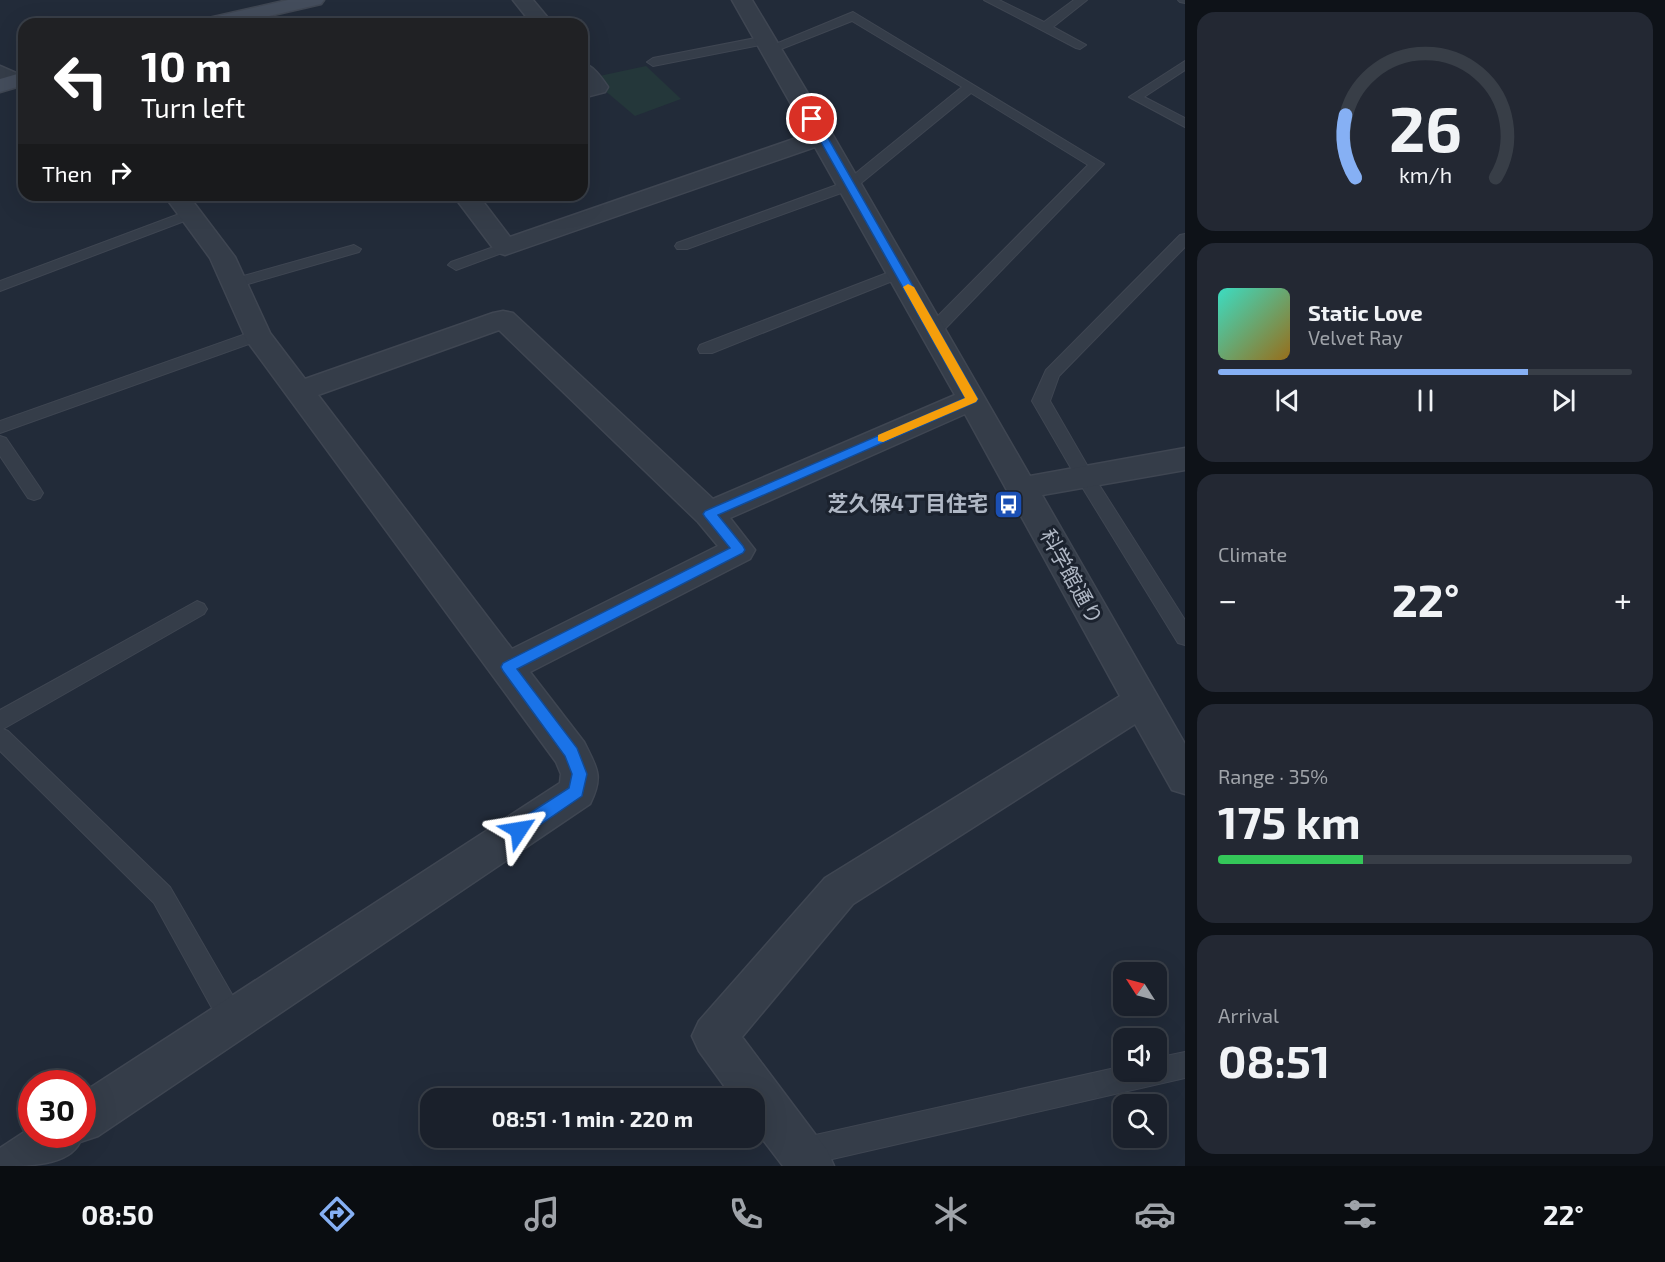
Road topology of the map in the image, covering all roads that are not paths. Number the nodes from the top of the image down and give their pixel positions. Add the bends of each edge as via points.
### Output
1 (315, 0) edge
2 (523, 0) edge
3 (742, 0) edge
4 (990, 0) edge
5 (1082, 0) edge
6 (234, 18) edge
7 (538, 18) edge
8 (1044, 28) junction
9 (769, 44) junction
10 (1080, 45) dead end
11 (653, 62) dead end
12 (1185, 65) edge
13 (588, 76) edge
14 (970, 87) junction
15 (588, 89) edge
16 (1185, 123) edge
17 (823, 137) junction
18 (850, 185) junction
19 (470, 201) edge
20 (183, 204) edge
21 (1185, 238) edge
22 (682, 246) dead end
23 (505, 247) junction
24 (354, 249) dead end
25 (456, 266) dead end
26 (900, 273) junction
27 (234, 283) junction
28 (0, 286) edge
29 (933, 331) junction
30 (257, 336) junction
31 (706, 349) dead end
32 (298, 392) junction
33 (972, 399) junction
34 (0, 427) edge
35 (0, 442) edge
36 (1185, 459) edge
37 (1085, 477) junction
38 (1023, 488) junction
39 (34, 493) dead end
40 (709, 514) junction
41 (196, 609) dead end
42 (1185, 637) edge
43 (508, 667) junction
44 (1140, 702) junction
45 (0, 721) edge
46 (0, 737) edge
47 (1185, 778) edge
48 (232, 1019) junction
49 (1185, 1065) edge
50 (96, 1111) edge
51 (40, 1148) edge
52 (807, 1159) edge
53 (14, 1166) edge

1 - 6 street
2 - 7 street
3 - 9 street, 科学館通り
4 - 8 lane
5 - 8 lane
8 - 10 lane
9 - 11 lane
9 - 14 lane via 853,16
9 - 17 street, 科学館通り
12 - 16 lane via 1135,97
13 - 15 street via 597,87
14 - 18 lane
14 - 29 lane via 1097,164
17 - 18 street, 科学館通り
17 - 23 street
18 - 22 lane
18 - 26 street, 科学館通り
19 - 23 street
20 - 27 street via 222,257
20 - 28 lane
21 - 37 lane via 1052,374 1041,401
23 - 25 lane
24 - 27 lane
26 - 29 street, 科学館通り
26 - 31 lane
27 - 30 street
29 - 33 street, 科学館通り
30 - 32 street
30 - 34 lane
32 - 40 street via 503,319
32 - 43 street
33 - 38 street, 科学館通り
33 - 40 street
35 - 39 lane
36 - 37 street
37 - 38 street
37 - 42 lane
38 - 44 street, 科学館通り
40 - 43 street via 739,550
41 - 45 lane
43 - 48 street via 571,753 580,774 577,792
44 - 47 street, 科学館通り
44 - 52 street via 839,891 714,1035
46 - 48 lane via 162,895
48 - 50 street
49 - 52 lane
51 - 53 street

